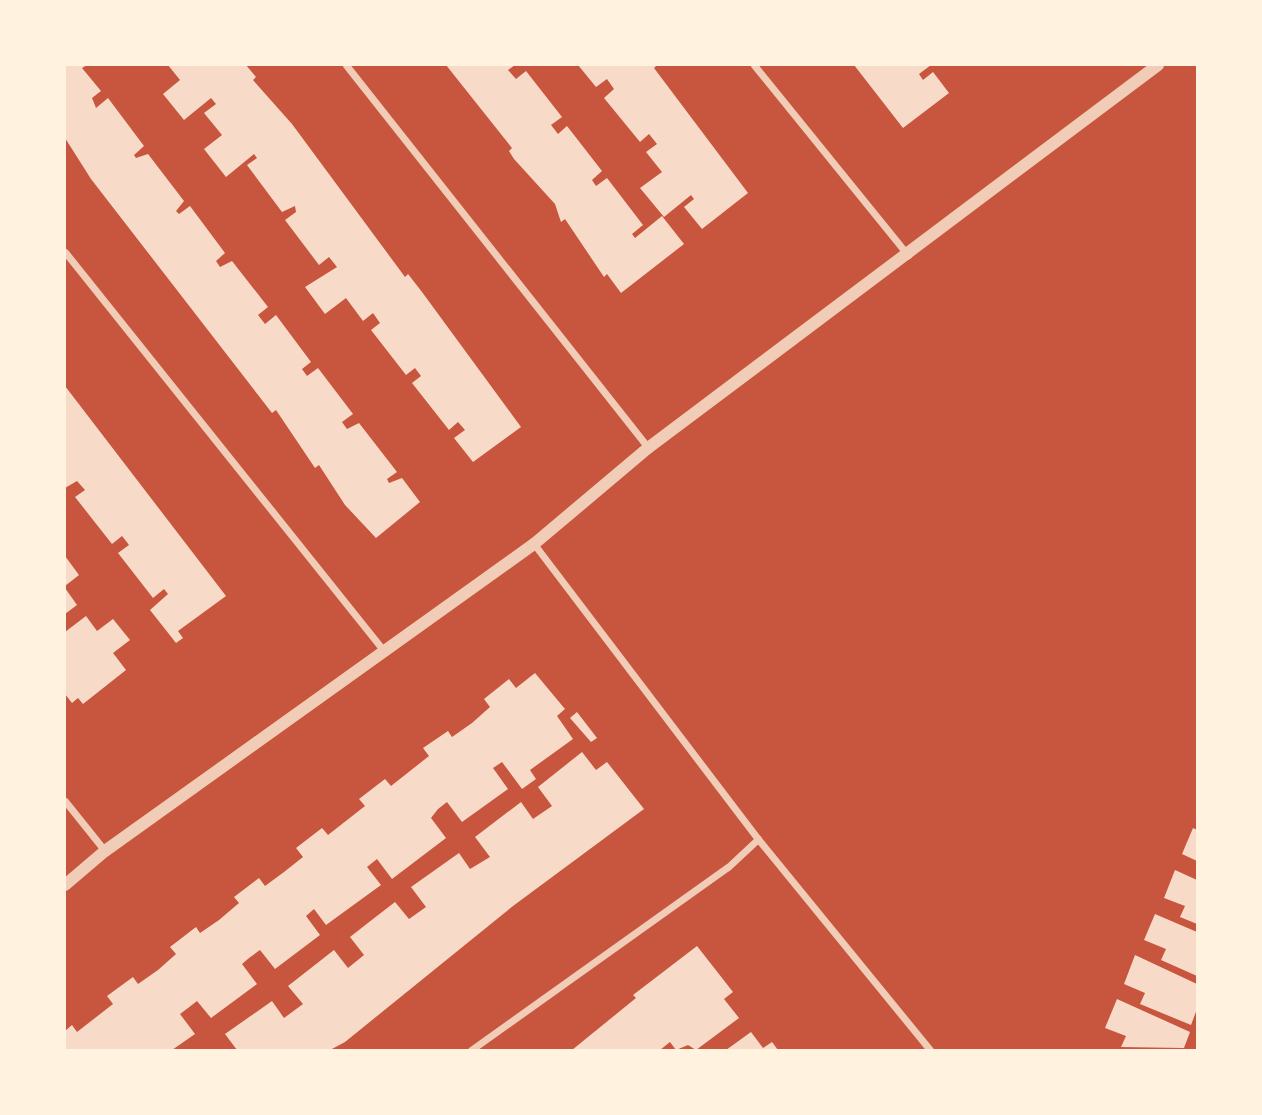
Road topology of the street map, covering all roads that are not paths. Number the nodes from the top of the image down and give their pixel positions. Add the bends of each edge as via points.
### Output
1 (346, 65) edge
2 (754, 65) edge
3 (1158, 65) edge
4 (65, 252) edge
5 (908, 255) junction
6 (648, 448) junction
7 (534, 544) junction
8 (384, 651) junction
9 (65, 801) edge
10 (758, 839) junction
11 (105, 851) junction
12 (65, 885) edge
13 (471, 1050) edge
14 (930, 1050) edge

1 - 6 street
2 - 5 street
3 - 5 street
4 - 8 street
5 - 6 street
6 - 7 street
7 - 8 street
7 - 10 street
8 - 11 street
9 - 11 street
10 - 13 street via 728,867
10 - 14 street
11 - 12 street

